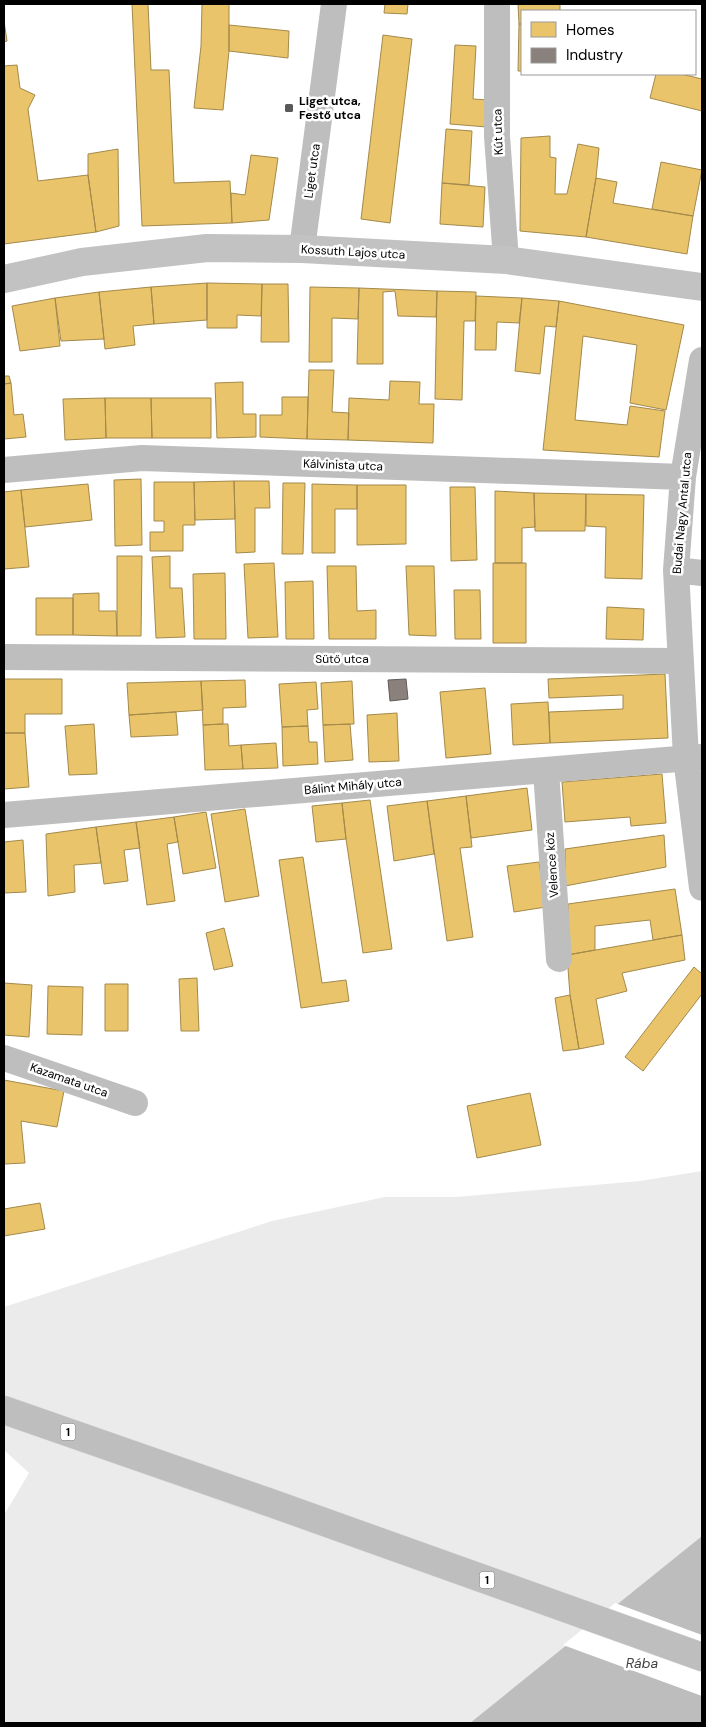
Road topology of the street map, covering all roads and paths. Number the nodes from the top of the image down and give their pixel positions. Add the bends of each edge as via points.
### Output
1 (334, 4) edge
2 (497, 4) edge
3 (302, 249) junction
4 (506, 260) junction
5 (4, 279) edge
6 (702, 287) edge
7 (702, 360) edge
8 (4, 470) edge
9 (683, 477) junction
10 (676, 570) junction
11 (702, 573) edge
12 (4, 657) edge
13 (681, 661) junction
14 (694, 757) edge
15 (546, 770) junction
16 (4, 815) edge
17 (702, 888) edge
18 (558, 959) dead end
19 (4, 1058) edge
20 (135, 1103) dead end
21 (4, 1410) edge
22 (702, 1657) edge

1 - 3 street, Liget utca
2 - 4 street, Kút utca via 497,136
3 - 4 street, Kossuth Lajos utca
3 - 5 street, Kossuth Lajos utca via 207,248 82,262
4 - 6 street, Kossuth Lajos utca
7 - 9 street, Budai Nagy Antal utca
8 - 9 street, Kálvinista utca via 142,458
9 - 10 street, Budai Nagy Antal utca
10 - 11 street
10 - 13 street, Budai Nagy Antal utca
12 - 13 street, Sütő utca
13 - 14 street, Budai Nagy Antal utca
14 - 15 street, Bálint Mihály utca
14 - 17 street, Budai Nagy Antal utca
15 - 16 street, Bálint Mihály utca
15 - 18 street, Velence köz
19 - 20 street, Kazamata utca
21 - 22 main road, 1

